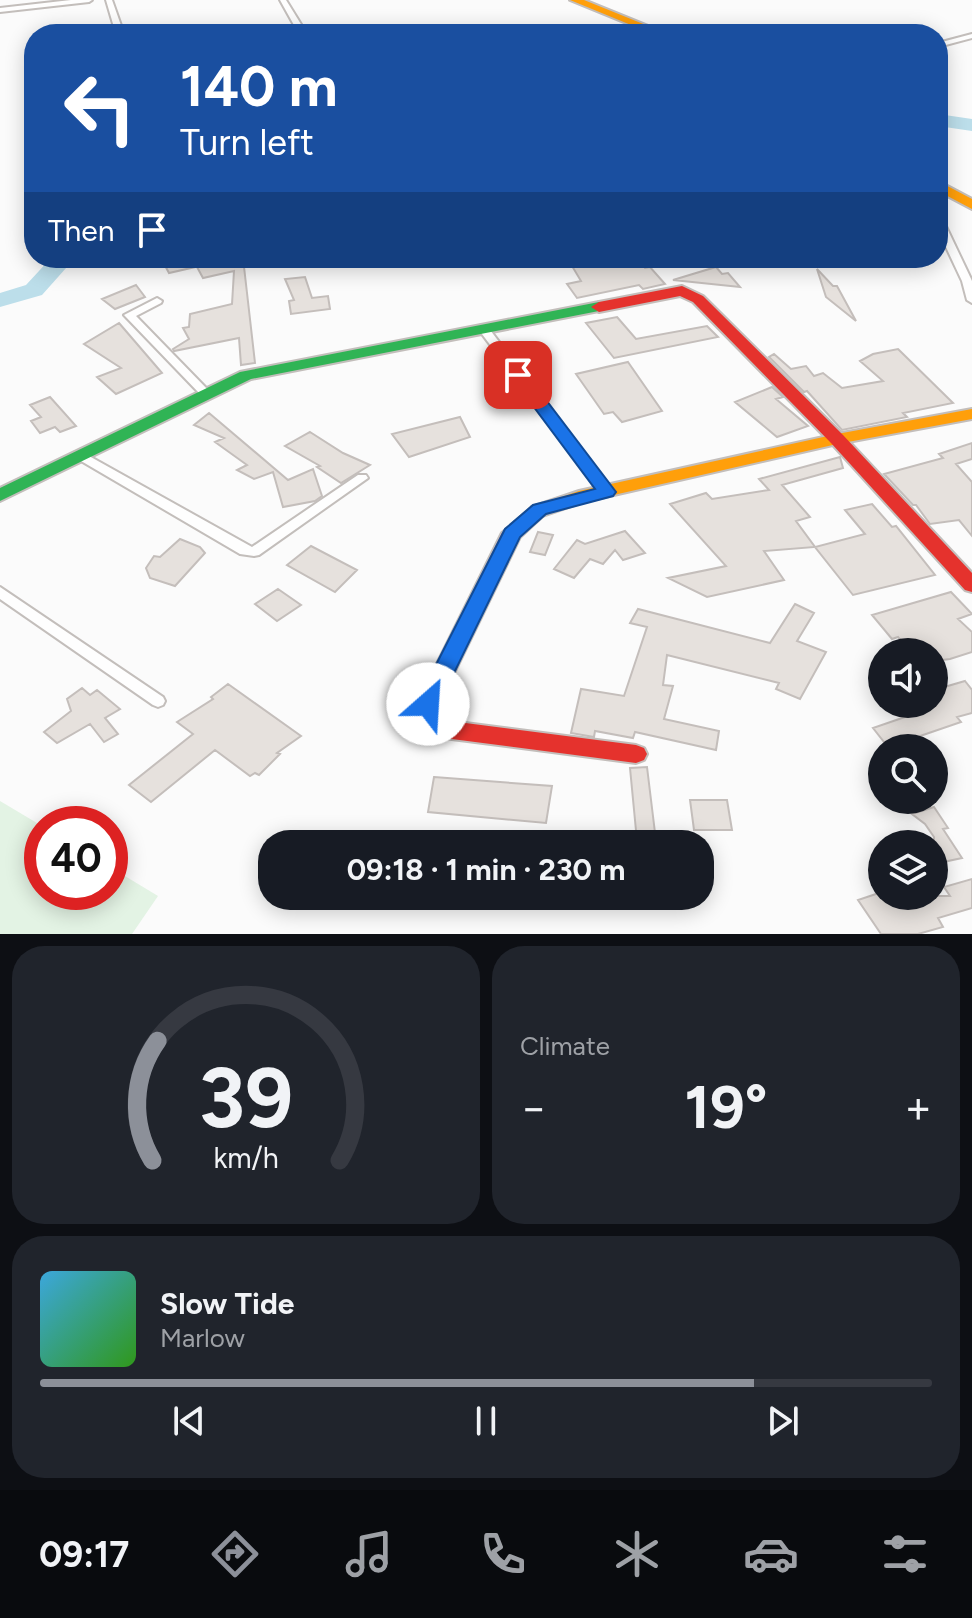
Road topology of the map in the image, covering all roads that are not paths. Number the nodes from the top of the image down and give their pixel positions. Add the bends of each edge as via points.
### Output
1 (89, 0) edge
2 (109, 0) edge
3 (283, 0) edge
4 (575, 0) edge
5 (0, 10) edge
6 (117, 24) edge
7 (297, 24) edge
8 (637, 24) edge
9 (972, 36) edge
10 (948, 42) edge
11 (948, 191) edge
12 (972, 205) edge
13 (948, 241) edge
14 (972, 300) edge
15 (157, 301) dead end
16 (483, 328) junction
17 (205, 393) junction
18 (972, 414) edge
19 (837, 439) junction
20 (80, 455) junction
21 (362, 478) dead end
22 (607, 492) junction
23 (0, 495) edge
24 (972, 585) edge
25 (0, 592) edge
26 (158, 701) dead end
27 (636, 754) dead end

1 - 5 street
2 - 6 street
3 - 7 street
4 - 8 main road
9 - 10 street
11 - 12 main road
13 - 14 street
15 - 17 street via 129,315
16 - 17 main road via 246,375
16 - 19 main road via 687,292
16 - 22 street
17 - 20 main road
18 - 19 main road
19 - 22 main road
19 - 24 main road
20 - 21 street via 254,552
20 - 23 main road
22 - 27 main road via 540,510 512,533 427,715 444,729
25 - 26 street

